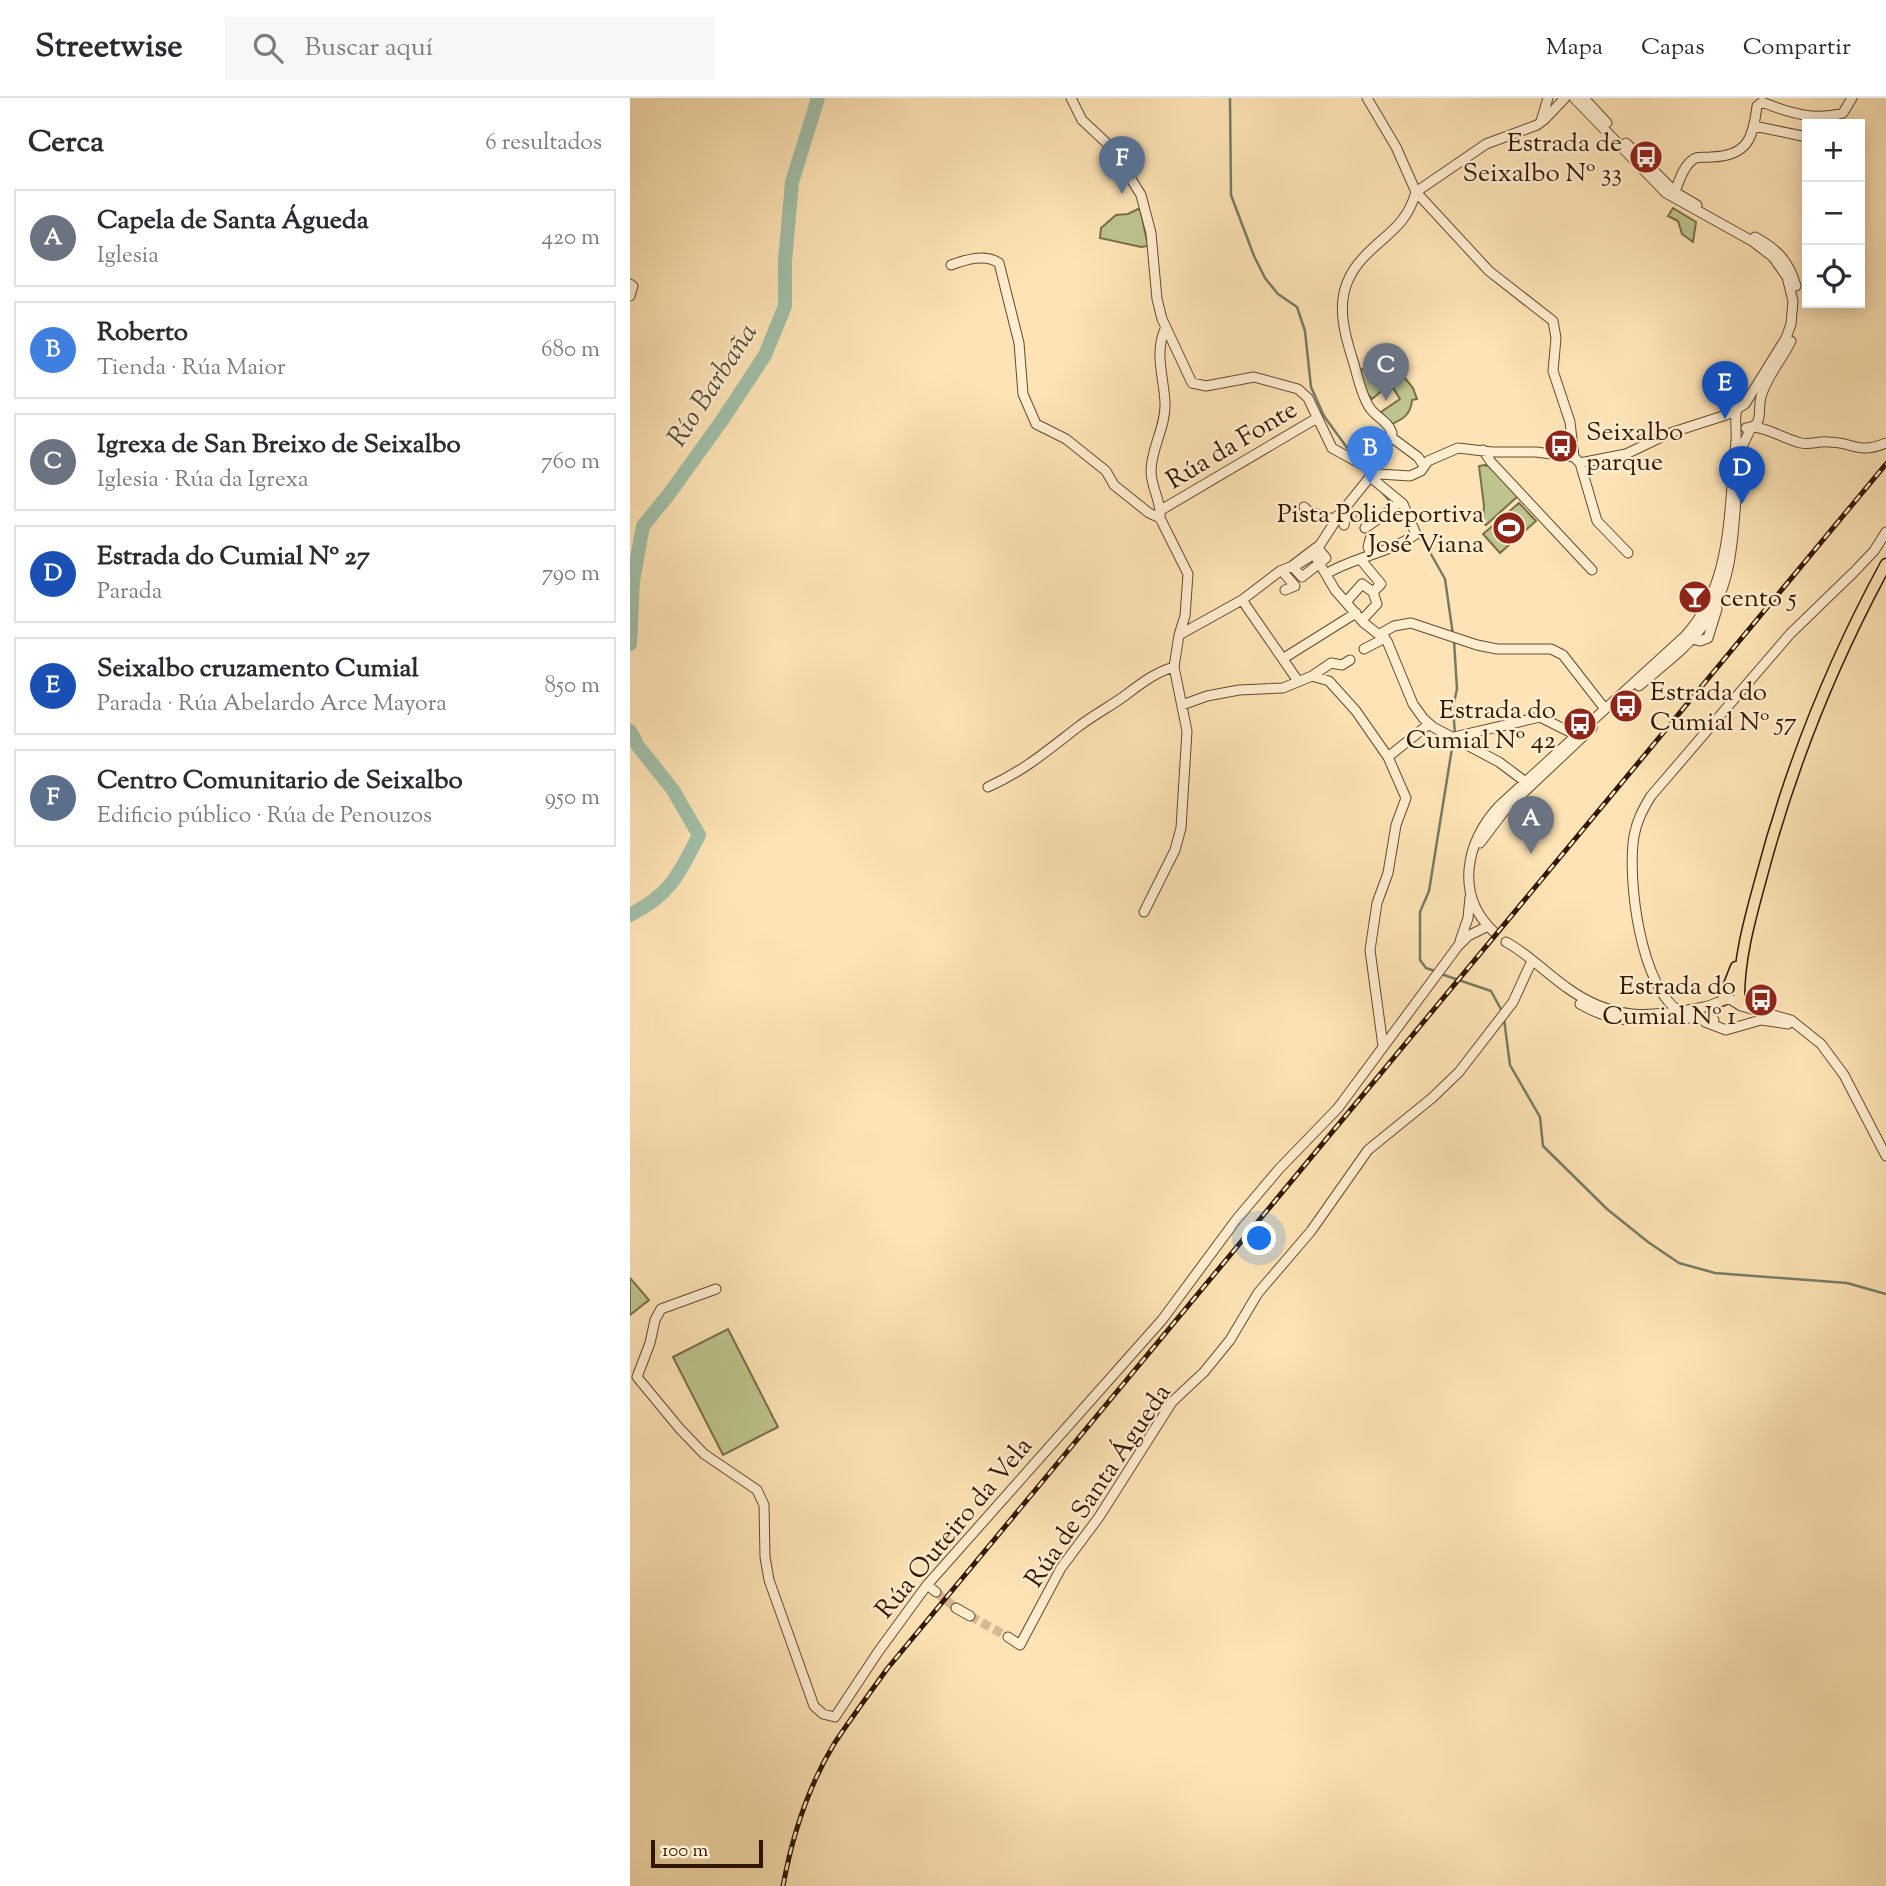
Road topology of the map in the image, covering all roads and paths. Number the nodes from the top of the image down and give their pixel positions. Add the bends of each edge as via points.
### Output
1 (1071, 98) edge
2 (1367, 98) edge
3 (1548, 98) edge
4 (1558, 98) edge
5 (1564, 98) edge
6 (1574, 98) edge
7 (1584, 98) edge
8 (1852, 98) edge
9 (1540, 122) junction
10 (1754, 126) junction
11 (1802, 136) edge
12 (1638, 165) junction
13 (1673, 190) junction
14 (1416, 192) junction
15 (951, 265) dead end
16 (630, 284) edge
17 (630, 296) edge
18 (1165, 329) junction
19 (1760, 413) junction
20 (1736, 414) junction
21 (1317, 418) junction
22 (1753, 427) junction
23 (1767, 428) junction
24 (1391, 436) junction
25 (1886, 443) edge
26 (1483, 450) junction
27 (1577, 460) junction
28 (1424, 467) junction
29 (1374, 472) junction
30 (1399, 502) junction
31 (1304, 507) dead end
32 (1346, 512) junction
33 (1161, 514) junction
34 (1344, 525) dead end
35 (1365, 528) dead end
36 (1886, 532) edge
37 (1370, 539) tunnel mouth
38 (1628, 553) dead end
39 (1317, 554) junction
40 (1371, 554) junction
41 (1361, 560) junction
42 (1886, 564) edge
43 (1592, 570) dead end
44 (1722, 570) junction
45 (1282, 571) junction
46 (1326, 574) junction
47 (1285, 590) dead end
48 (1373, 592) junction
49 (1242, 600) junction
50 (1346, 602) junction
51 (1359, 617) junction
52 (1704, 627) junction
53 (1178, 635) junction
54 (1382, 636) junction
55 (1691, 637) junction
56 (1364, 649) dead end
57 (1664, 655) junction
58 (1284, 658) junction
59 (1350, 660) dead end
60 (1174, 667) junction
61 (1312, 676) junction
62 (1298, 681) junction
63 (1182, 705) junction
64 (1605, 709) junction
65 (1429, 724) junction
66 (1576, 735) junction
67 (1454, 737) junction
68 (1573, 746) junction
69 (1388, 757) junction
70 (1526, 783) junction
71 (988, 787) dead end
72 (1504, 810) junction
73 (1470, 896) junction
74 (1476, 907) junction
75 (1144, 912) dead end
76 (1497, 934) junction
77 (1458, 946) junction
78 (1741, 959) junction
79 (1530, 965) junction
80 (1720, 1002) junction
81 (1740, 1004) junction
82 (1680, 1011) junction
83 (1715, 1023) junction
84 (1739, 1026) junction
85 (1803, 1029) junction
86 (1383, 1046) junction
87 (1886, 1156) edge
88 (716, 1289) dead end
89 (927, 1585) junction
90 (936, 1592) tunnel mouth
91 (956, 1608) tunnel mouth
92 (970, 1616) tunnel mouth
93 (1008, 1637) dead end

1 - 18 street via 1082,120 1112,148 1141,195
2 - 14 street
3 - 9 street
4 - 5 street
5 - 9 street
6 - 12 street
7 - 13 street
8 - 10 street via 1843,113 1830,117 1788,113 1762,102
9 - 14 street via 1486,144
10 - 11 street
10 - 13 street via 1748,144 1738,153 1692,160
12 - 13 street
12 - 20 street via 1676,200 1767,251 1787,277 1793,301 1789,331
13 - 19 street via 1770,245 1792,273 1797,296 1795,329 1762,393
14 - 24 street via 1399,226 1362,259 1342,296 1343,328 1365,399 1373,413 1389,425
14 - 27 street via 1489,271 1553,321 1553,372
15 - 33 street via 984,258 999,263 1019,343 1023,394 1036,424 1066,439 1149,513
16 - 17 street
18 - 21 street via 1192,383 1206,386 1254,377 1289,385 1308,398
18 - 33 street via 1159,362 1166,404 1151,471
19 - 20 street via 1754,405
19 - 22 street
19 - 23 street
20 - 22 street via 1744,428
20 - 27 street via 1670,433 1626,454
20 - 44 street
21 - 29 street via 1335,450
21 - 33 street, Rúa da Fonte
22 - 23 street
22 - 52 street via 1741,454 1731,556
23 - 25 street via 1799,443 1826,441 1870,449
24 - 28 street
24 - 29 street
26 - 27 street via 1536,452
26 - 28 street via 1458,448
26 - 43 street
27 - 38 street via 1597,522
28 - 29 street via 1410,476
29 - 30 street via 1374,481
29 - 32 street
30 - 35 street
30 - 40 street via 1416,534
31 - 32 street via 1334,519
32 - 34 street
32 - 39 street
33 - 53 street, Rúa da Fonte via 1188,574 1185,616
36 - 82 street via 1868,558 1790,634 1651,796 1640,815 1632,872 1637,919 1658,986
37 - 40 street
39 - 45 street
39 - 46 street
40 - 41 street
41 - 46 street
41 - 48 street via 1381,584
42 - 78 main road via 1834,668 1797,761 1768,850
44 - 52 street
44 - 57 street via 1696,624
45 - 47 street via 1295,586
45 - 49 street
46 - 50 street
48 - 50 street via 1362,584
48 - 51 street via 1377,604
49 - 53 street
49 - 58 street
50 - 51 street
51 - 54 street
51 - 58 street
52 - 55 street
53 - 60 street, Rúa da Fonte
54 - 56 street
54 - 64 street via 1394,626 1411,623 1497,649 1551,649 1563,655
54 - 65 street via 1413,704
55 - 57 street
55 - 68 street
57 - 64 street
58 - 62 street
59 - 61 street via 1342,666 1331,663
60 - 63 street, Rúa da Fonte
60 - 71 street via 1143,682 1012,777
61 - 62 street
61 - 69 street via 1329,681
62 - 63 street
63 - 75 street, Rúa da Fonte via 1187,731 1181,828
64 - 66 street
65 - 67 street
65 - 69 street
66 - 67 street via 1540,717
66 - 70 street
67 - 70 street
68 - 70 street
68 - 72 street
69 - 86 street via 1406,799 1377,903 1370,950
70 - 72 street
70 - 73 street via 1490,816 1474,842 1468,871
72 - 74 street via 1478,848 1473,882
73 - 74 street
73 - 77 street via 1467,926
74 - 76 street
76 - 77 street via 1468,936
76 - 79 street
76 - 82 street via 1577,995 1605,1009 1638,1015
77 - 86 street, Rúa Outeiro da Vela
78 - 80 main road
78 - 81 main road
79 - 83 street via 1579,1003 1609,1017 1638,1021 1689,1018
79 - 93 street, Rúa de Santa Águeda via 1513,1002 1459,1072 1368,1150 1311,1231 1258,1293 1230,1340 1172,1402 1061,1568 1020,1645
80 - 81 street via 1730,999
80 - 82 street
80 - 83 street via 1713,1013
81 - 84 street via 1744,1018
81 - 85 street via 1785,1017
82 - 83 street
83 - 84 street via 1726,1030
84 - 85 street via 1773,1020
85 - 87 street via 1839,1067
86 - 89 street, Rúa Outeiro da Vela via 1338,1108 1236,1220 1162,1320
88 - 89 street, Rúa Outeiro da Vela via 661,1309 637,1377 704,1454 757,1490 764,1505 769,1580 814,1706 823,1714 835,1717
89 - 90 street
91 - 92 street

